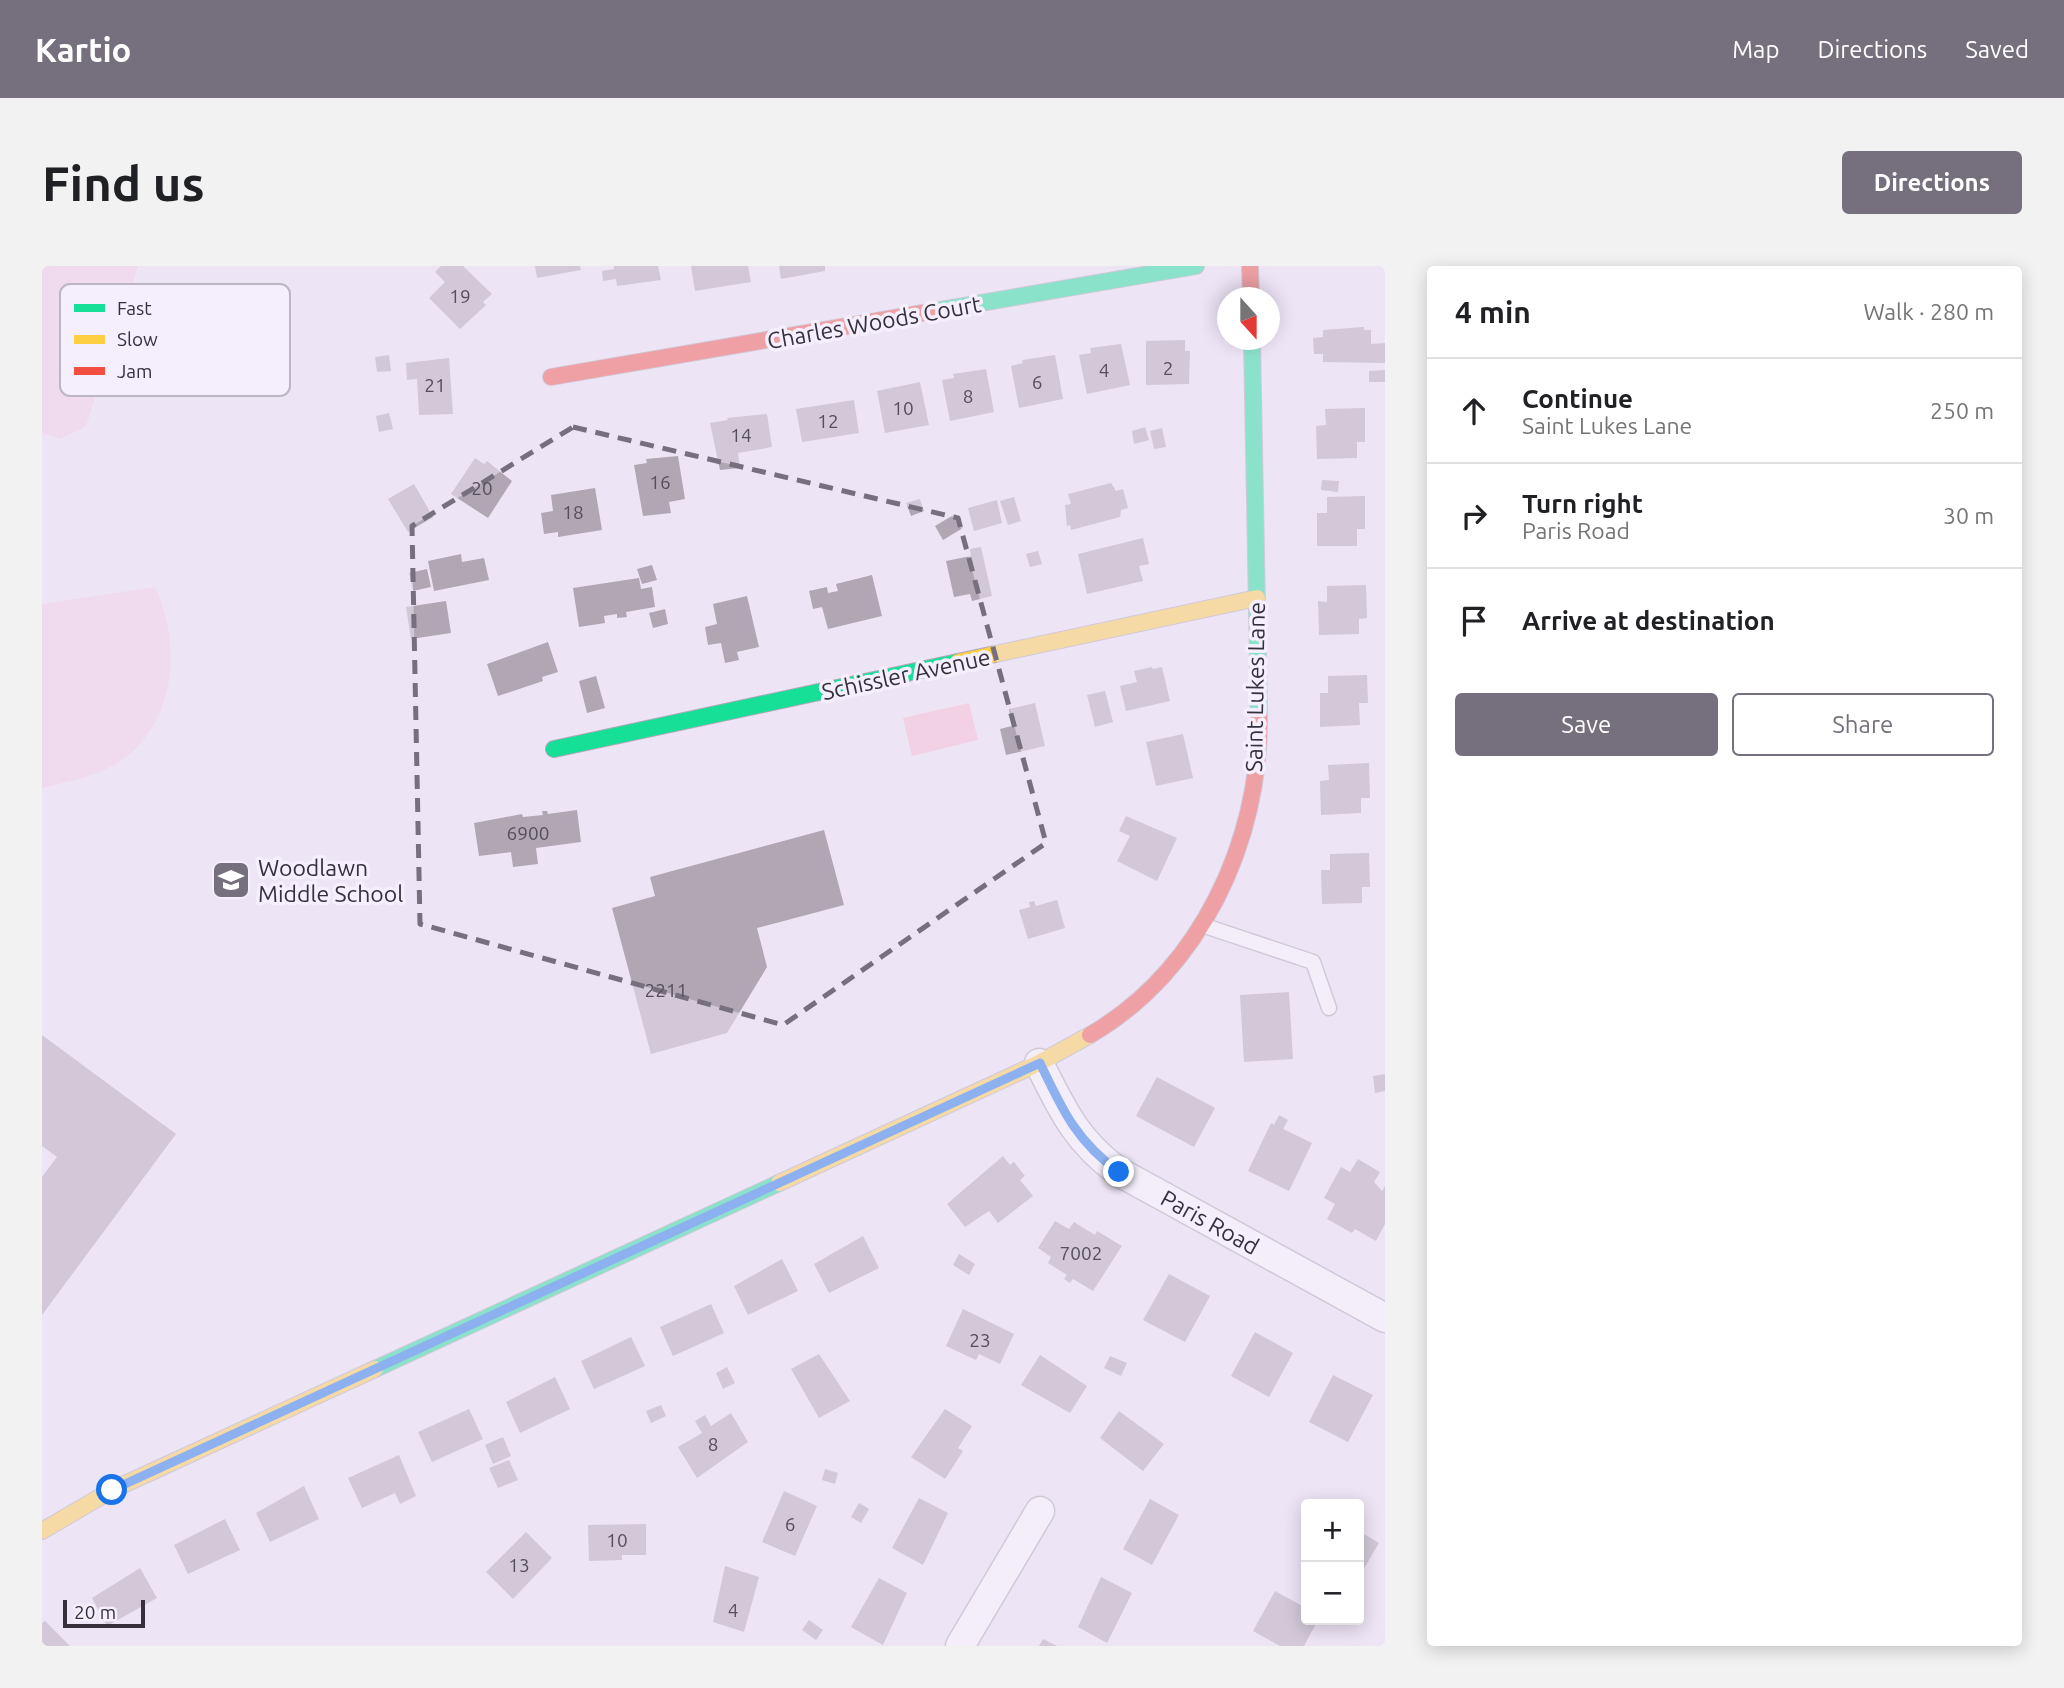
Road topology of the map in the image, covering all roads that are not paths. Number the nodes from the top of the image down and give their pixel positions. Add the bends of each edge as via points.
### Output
1 (1196, 266) edge
2 (1250, 266) edge
3 (1251, 287) edge
4 (1252, 350) edge
5 (551, 377) dead end
6 (1257, 598) junction
7 (554, 749) dead end
8 (1201, 924) junction
9 (1329, 1008) dead end
10 (1040, 1063) junction
11 (1385, 1318) edge
12 (1040, 1511) dead end
13 (42, 1531) edge
14 (960, 1646) edge

1 - 5 street, Charles Woods Court
2 - 3 street
4 - 6 street, Saint Lukes Lane
6 - 7 street, Schissler Avenue
6 - 8 street, Saint Lukes Lane via 1259,736 1252,800 1234,861
8 - 9 lane via 1314,962
8 - 10 street, Saint Lukes Lane via 1169,969 1129,1009
10 - 11 street, Paris Road via 1076,1135 1096,1156
10 - 13 street, Saint Lukes Lane via 112,1490
12 - 14 street

